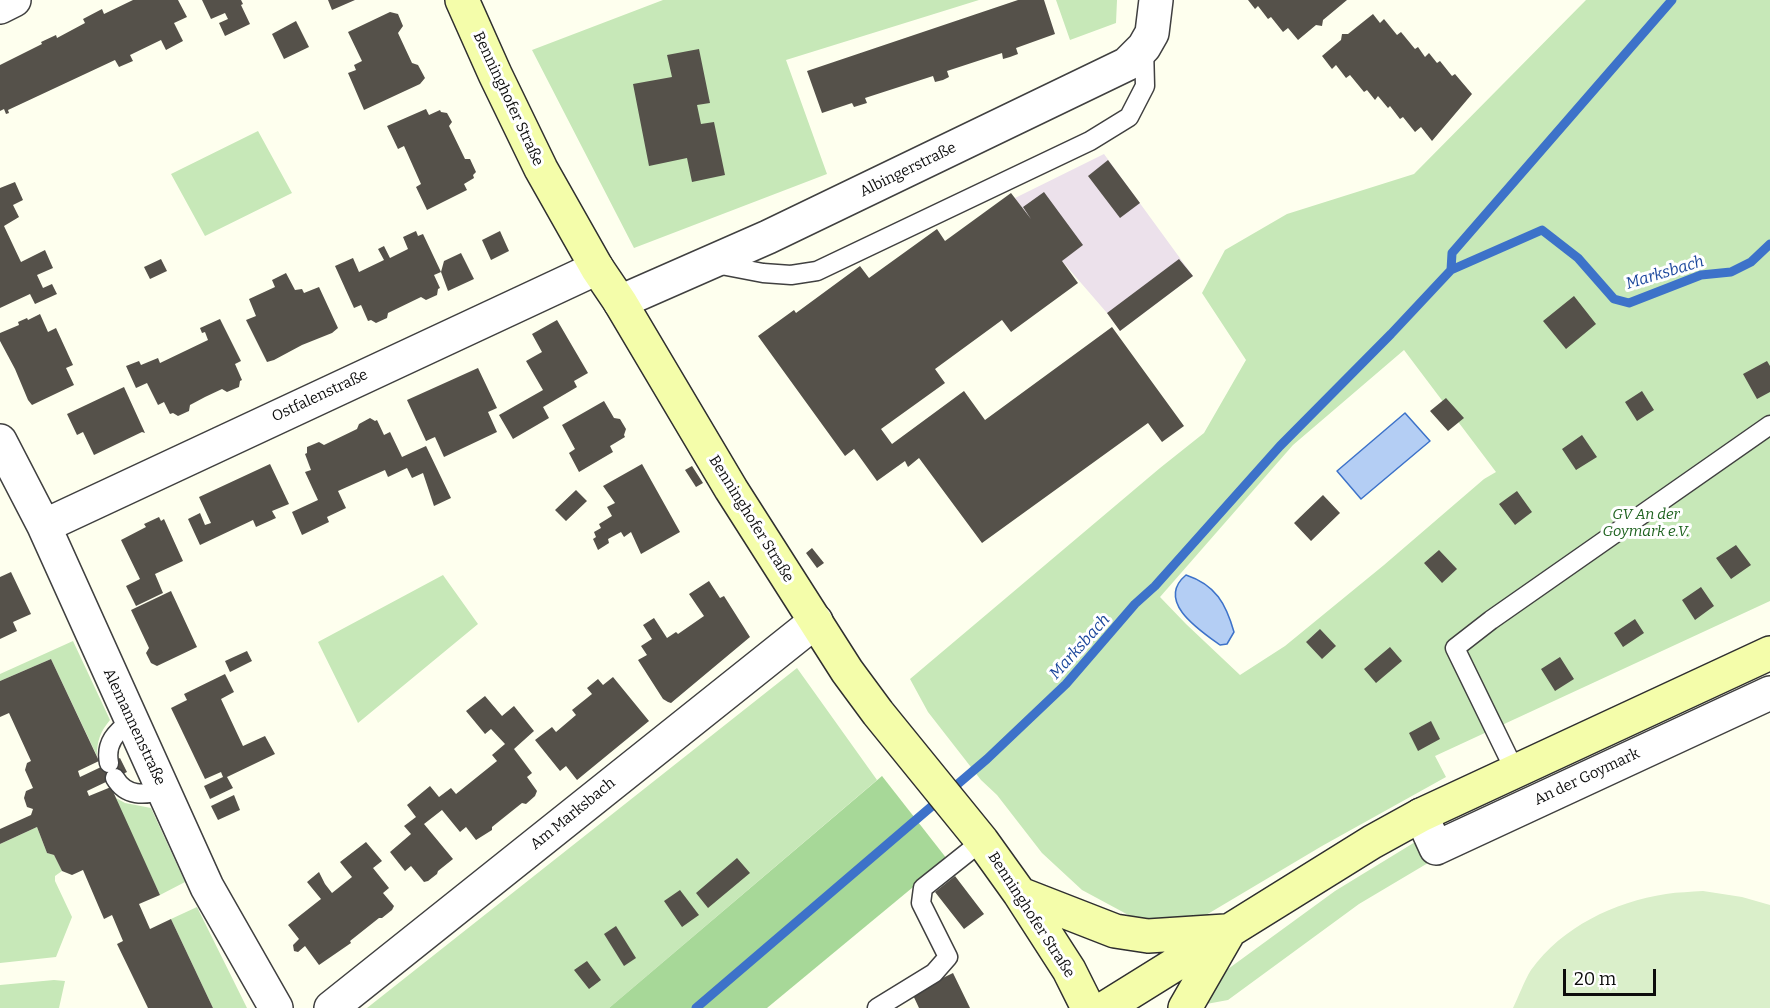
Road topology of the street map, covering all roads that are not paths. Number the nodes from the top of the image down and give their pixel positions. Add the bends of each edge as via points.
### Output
1 (14, 0) edge
2 (462, 0) edge
3 (1156, 0) edge
4 (0, 7) edge
5 (1143, 47) junction
6 (708, 262) junction
7 (597, 268) junction
8 (620, 302) junction
9 (1770, 425) edge
10 (1, 447) edge
11 (44, 526) junction
12 (816, 621) junction
13 (1770, 653) edge
14 (1770, 693) edge
15 (131, 721) junction
16 (1515, 771) junction
17 (163, 791) junction
18 (1421, 815) junction
19 (973, 829) junction
20 (1020, 894) junction
21 (1230, 931) junction
22 (276, 1008) edge
23 (331, 1008) edge
24 (878, 1008) edge
25 (1088, 1008) edge
26 (1105, 1008) edge
27 (1185, 1008) edge

1 - 4 street
2 - 7 main road, Benninghofer Straße via 541,169
3 - 5 street, Albingerstraße via 1152,33
5 - 6 street, Albingerstraße via 1127,64 768,237
5 - 6 lane via 1144,86 1129,117 1090,141 817,271 791,275
6 - 8 street, Albingerstraße
7 - 8 main road, Benninghofer Straße
7 - 11 street, Ostfalenstraße
8 - 12 main road, Benninghofer Straße via 731,489
9 - 16 lane via 1455,648
10 - 11 street, Alemannenstraße
11 - 15 street, Alemannenstraße
12 - 19 main road, Benninghofer Straße via 878,713
12 - 23 street, Am Marksbach
13 - 16 main road
14 - 18 street, An der Goymark via 1437,848
15 - 17 street, Alemannenstraße
15 - 17 lane via 110,743 107,754 112,771 120,786 128,791 147,795
16 - 18 main road
17 - 22 street, Alemannenstraße via 207,887
18 - 21 main road
19 - 20 main road, Benninghofer Straße
19 - 24 lane via 923,888 921,903 948,957 934,973
20 - 21 main road via 1115,931 1148,936
20 - 25 main road, Benninghofer Straße via 1069,970
21 - 26 main road
21 - 27 main road

